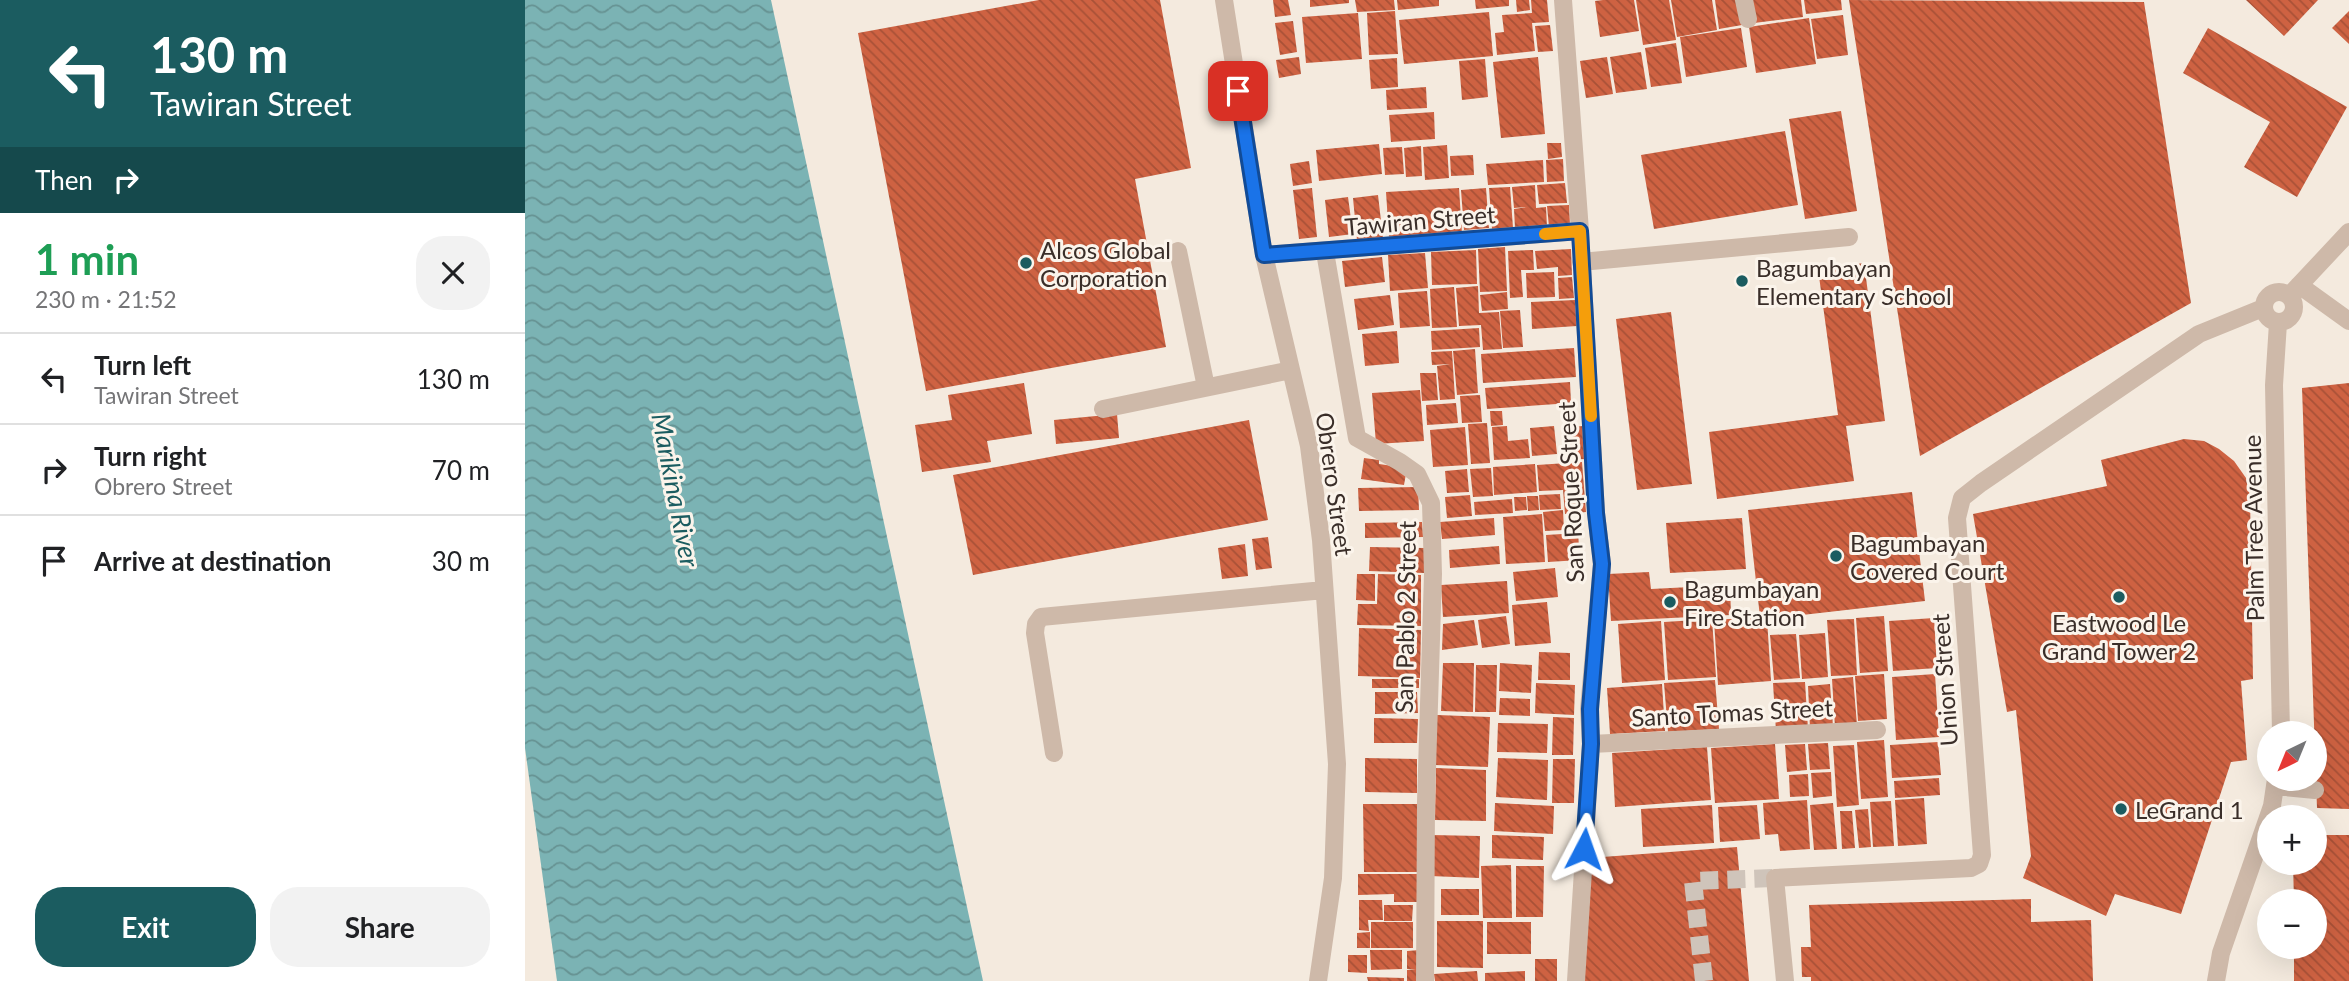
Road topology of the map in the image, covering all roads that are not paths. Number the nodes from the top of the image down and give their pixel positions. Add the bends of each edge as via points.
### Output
1 (1224, 0) edge
2 (1744, 0) edge
3 (1569, 1) edge
4 (1748, 19) dead end
5 (1580, 231) junction
6 (2349, 232) edge
7 (1849, 237) dead end
8 (1178, 251) dead end
9 (1325, 252) junction
10 (1264, 255) junction
11 (1581, 262) junction
12 (2294, 290) junction
13 (2263, 309) junction
14 (2349, 321) edge
15 (2278, 323) junction
16 (1291, 370) junction
17 (1206, 387) junction
18 (1103, 409) dead end
19 (1324, 590) junction
20 (2281, 721) edge
21 (1877, 730) dead end
22 (1591, 744) junction
23 (1053, 753) dead end
24 (2257, 867) edge
25 (1318, 981) edge
26 (1425, 981) edge
27 (1576, 981) edge
28 (1785, 981) edge
29 (2216, 981) edge

1 - 10 street, Obrero Street
2 - 4 street
3 - 5 street, San Roque Street
5 - 9 street, Tawiran Street
5 - 11 street, San Roque Street
6 - 12 street
7 - 11 street
8 - 17 street
9 - 10 street, Tawiran Street
9 - 26 street, San Pablo 2 Street via 1357,438 1417,474 1431,503
10 - 16 street, Obrero Street
11 - 22 street, San Roque Street via 1602,564
12 - 13 street via 2272,294
12 - 14 street
12 - 15 street via 2294,310
13 - 15 street
13 - 28 street, Union Street via 2199,334 1962,498 1957,518 1982,855 1979,864 1775,878
15 - 20 street, Palm Tree Avenue via 2274,385
16 - 17 street
16 - 19 street, Obrero Street via 1309,446
17 - 18 street
19 - 23 street via 1041,617 1035,633
19 - 25 street, Obrero Street via 1337,764 1333,878
21 - 22 street, Santo Tomas Street
22 - 27 street, San Roque Street
24 - 29 street via 2221,953

